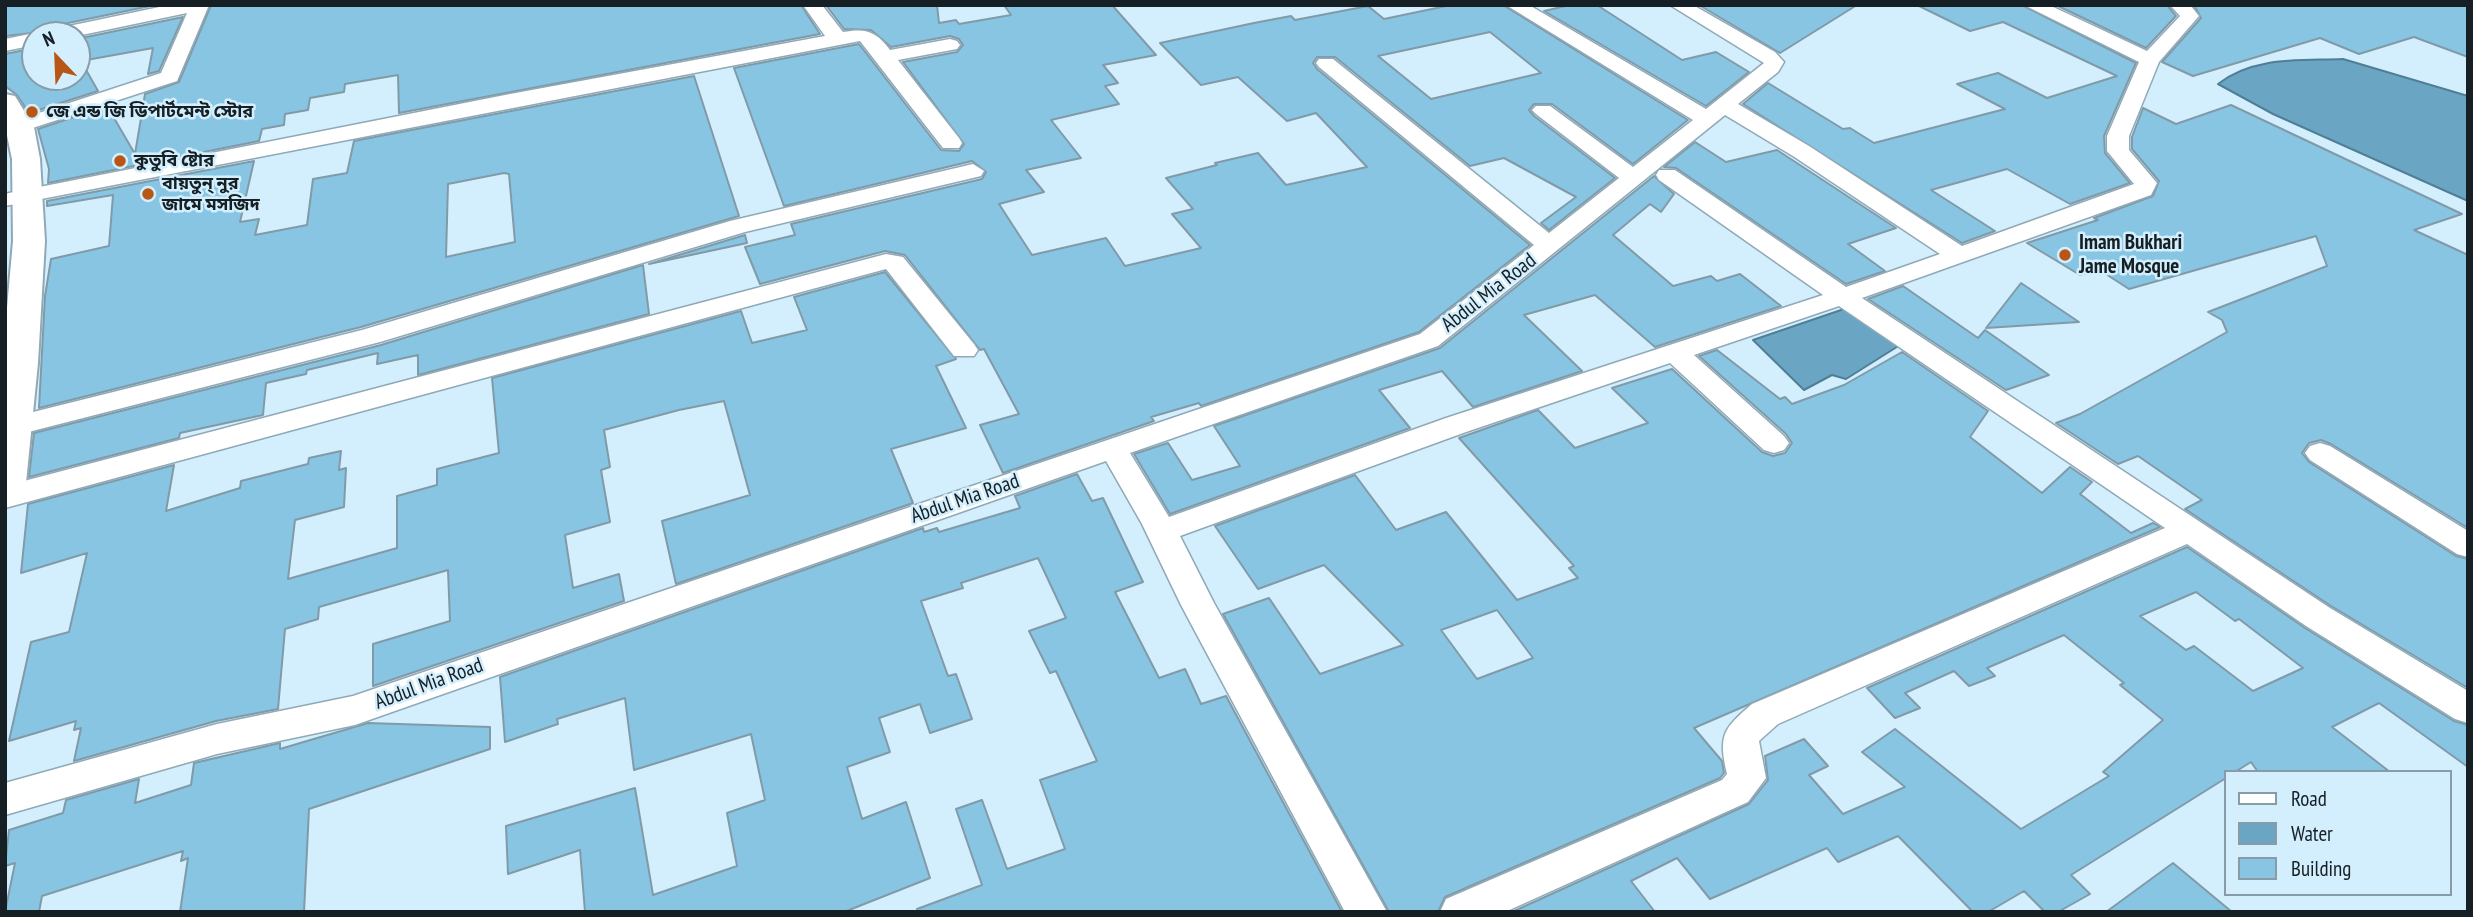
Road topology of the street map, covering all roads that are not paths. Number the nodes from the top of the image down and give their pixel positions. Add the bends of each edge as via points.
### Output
1 (199, 5) edge
2 (812, 5) edge
3 (1515, 5) edge
4 (1679, 5) edge
5 (2033, 5) edge
6 (2179, 5) edge
7 (91, 27) edge
8 (838, 39) junction
9 (950, 45) dead end
10 (884, 57) junction
11 (2150, 60) junction
12 (1326, 63) dead end
13 (1543, 110) dead end
14 (1716, 112) junction
15 (10, 120) edge
16 (951, 143) dead end
17 (5, 159) edge
18 (973, 171) dead end
19 (1667, 175) dead end
20 (1633, 178) junction
21 (14, 205) edge
22 (1549, 245) junction
23 (1960, 256) junction
24 (1842, 298) junction
25 (964, 350) dead end
26 (1675, 353) junction
27 (9, 428) edge
28 (1774, 443) dead end
29 (1113, 448) junction
30 (2320, 453) dead end
31 (5, 495) edge
32 (2189, 530) junction
33 (1162, 531) junction
34 (2468, 546) edge
35 (2468, 709) edge
36 (5, 799) edge
37 (1367, 912) edge
38 (1460, 912) edge

1 - 7 street
1 - 15 street via 170,77 116,97
2 - 8 street
3 - 14 street
4 - 14 street, Abdul Mia Road via 1774,62
5 - 11 street
6 - 11 street via 2190,16
8 - 10 street via 866,35
8 - 21 street via 510,100
9 - 10 street
10 - 16 street
11 - 23 street via 2118,136 2118,150 2146,183 2143,190
12 - 22 street
13 - 20 street
14 - 20 street, Abdul Mia Road
14 - 23 street via 1801,151
15 - 21 highway
17 - 21 highway
18 - 27 street via 738,226 371,336
19 - 24 street
20 - 22 street, Abdul Mia Road
21 - 27 highway via 29,241
22 - 29 street, Abdul Mia Road via 1429,340
23 - 24 street
24 - 26 street
24 - 32 street
25 - 31 street via 894,262 886,261
26 - 28 street
26 - 33 street via 1456,425
27 - 31 highway
29 - 33 street
29 - 36 street, Abdul Mia Road via 355,710 217,739
30 - 34 street
32 - 35 street via 2318,617
32 - 38 street via 1765,714 1741,735 1747,778 1735,791
33 - 37 street

